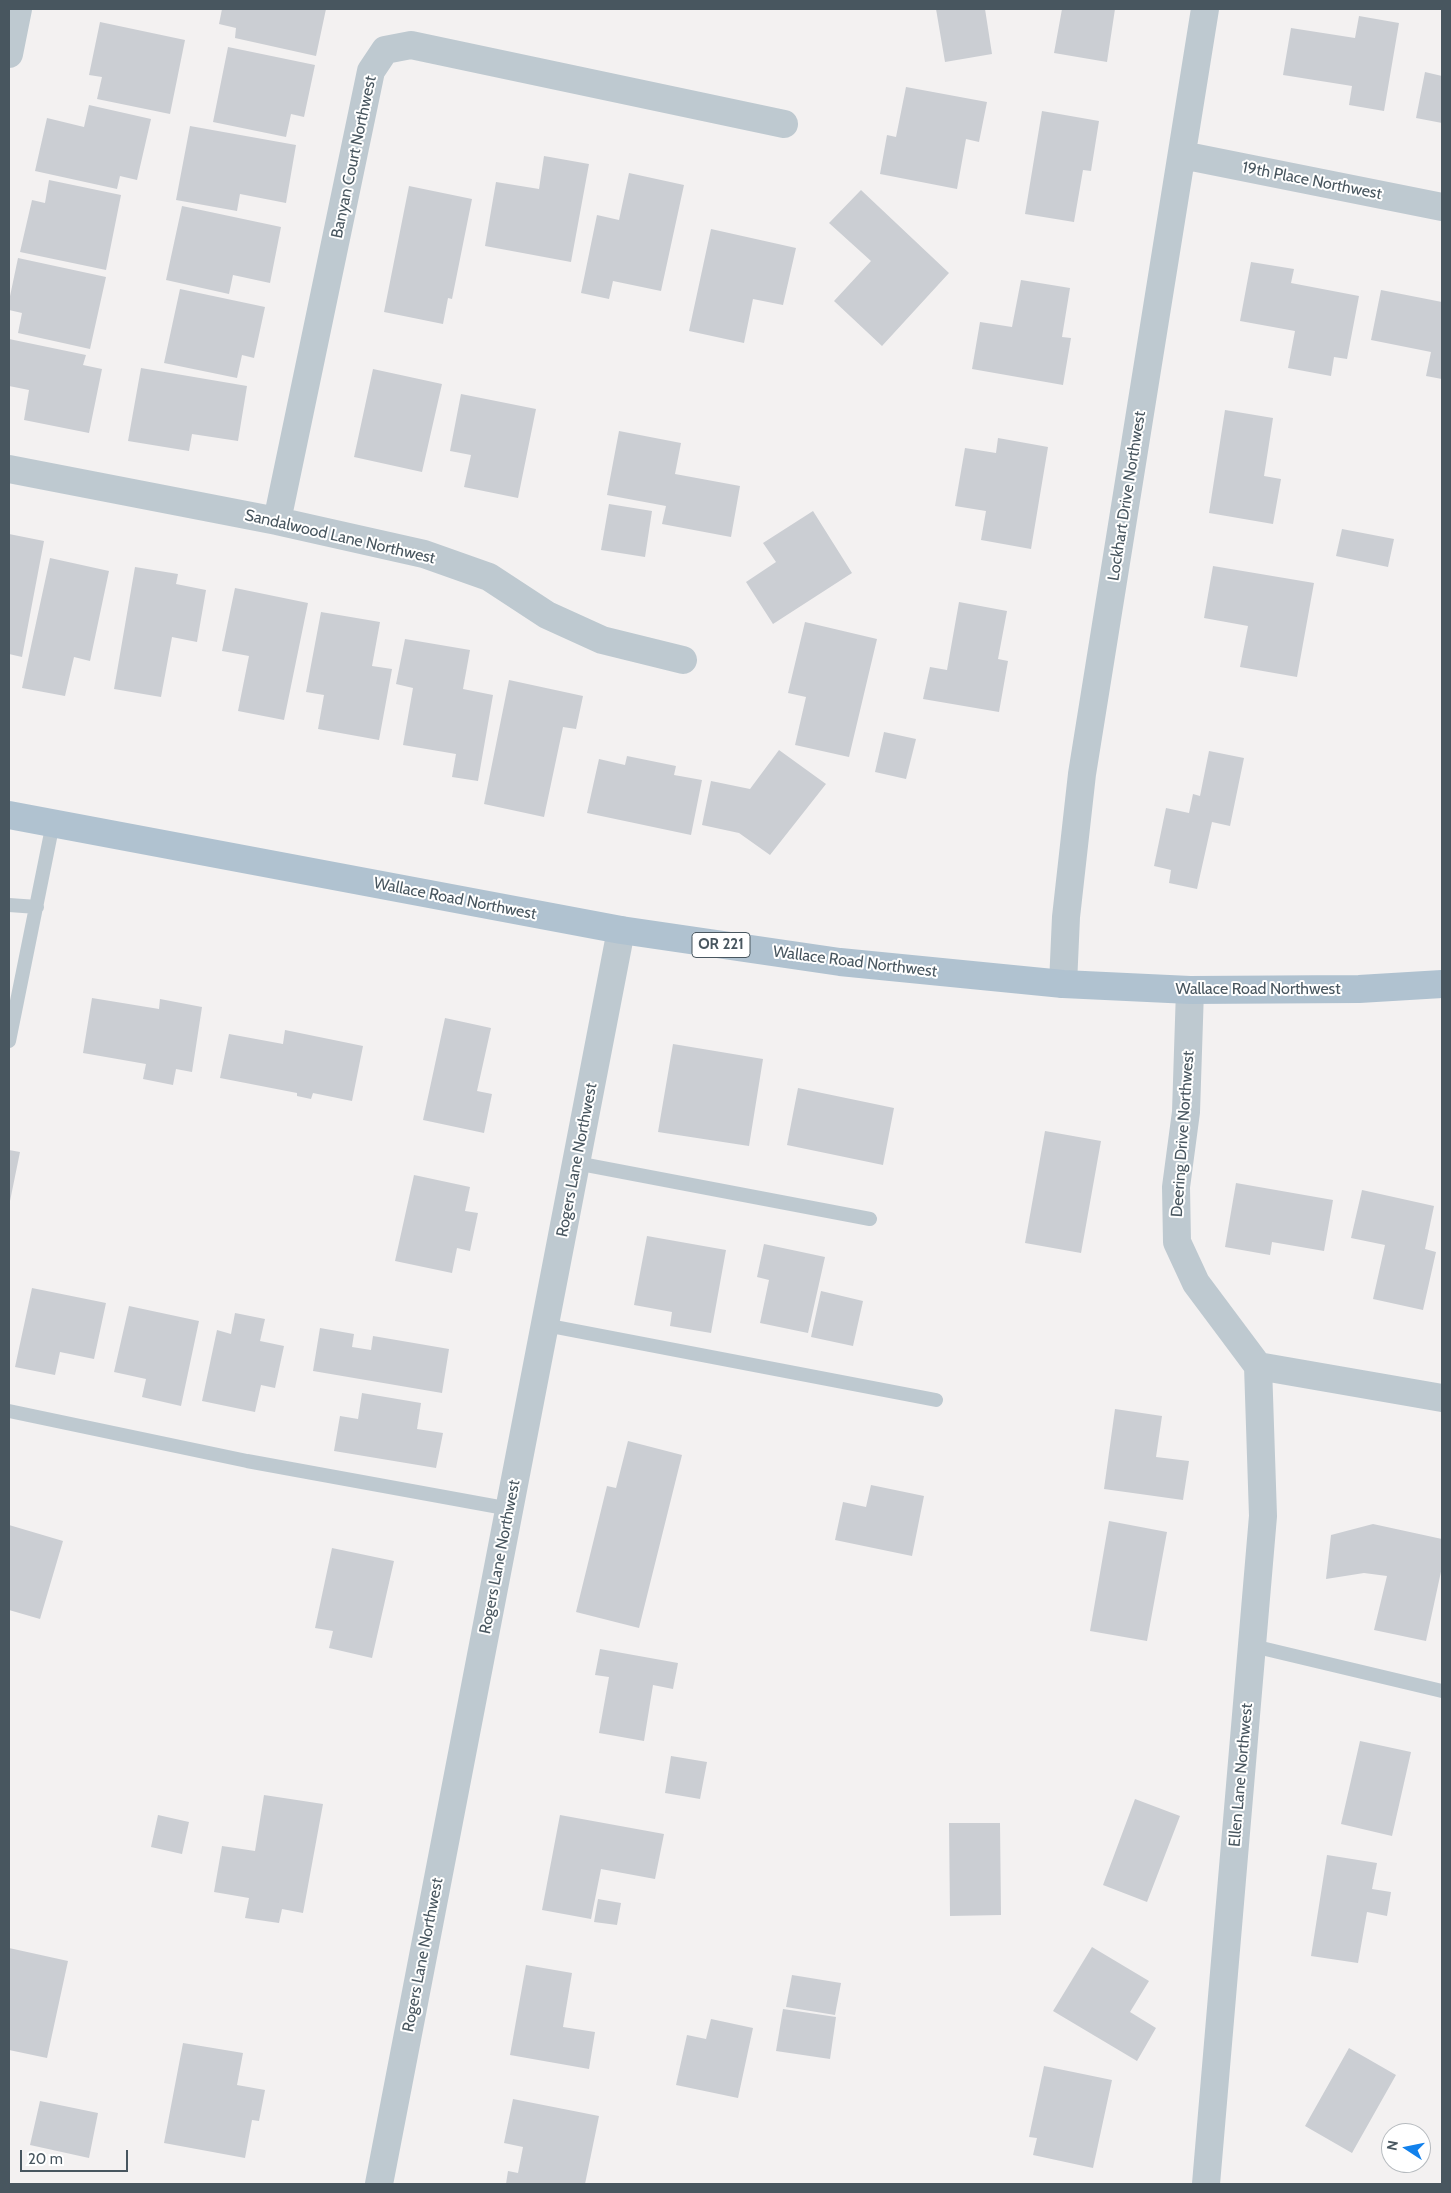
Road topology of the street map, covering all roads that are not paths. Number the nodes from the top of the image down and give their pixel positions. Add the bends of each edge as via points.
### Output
1 (18, 9) edge
2 (1205, 9) edge
3 (9, 54) edge
4 (784, 124) dead end
5 (1182, 156) junction
6 (1442, 208) edge
7 (9, 469) edge
8 (277, 521) junction
9 (683, 660) dead end
10 (9, 815) edge
11 (53, 823) junction
12 (9, 905) edge
13 (37, 907) junction
14 (621, 930) junction
15 (1063, 984) junction
16 (1442, 984) edge
17 (1190, 990) junction
18 (9, 1041) edge
19 (576, 1163) junction
20 (870, 1219) dead end
21 (544, 1325) junction
22 (1258, 1366) junction
23 (1442, 1398) edge
24 (936, 1400) dead end
25 (9, 1411) edge
26 (510, 1508) junction
27 (1252, 1646) junction
28 (1442, 1692) edge
29 (379, 2184) edge
30 (1206, 2184) edge

1 - 3 street
2 - 5 street, Lockhart Drive Northwest
4 - 8 street, Banyan Court Northwest via 411,45 385,50 371,71
5 - 6 street, 19th Place Northwest
5 - 15 street, Lockhart Drive Northwest via 1082,774 1066,917
7 - 8 street, Sandalwood Lane Northwest
8 - 9 street, Sandalwood Lane Northwest via 424,554 489,577 547,615 602,640
10 - 11 main road, Wallace Road Northwest / OR 221
11 - 13 lane
11 - 14 main road, Wallace Road Northwest / OR 221
12 - 13 lane
13 - 18 lane
14 - 15 main road, Wallace Road Northwest / OR 221 via 840,962
14 - 19 street, Rogers Lane Northwest
15 - 17 main road, Wallace Road Northwest / OR 221
16 - 17 main road, Wallace Road Northwest / OR 221 via 1359,989
17 - 22 street, Deering Drive Northwest via 1186,1112 1176,1188 1177,1242 1196,1283
19 - 20 lane
19 - 21 street, Rogers Lane Northwest
21 - 24 lane
21 - 26 street, Rogers Lane Northwest
22 - 23 street
22 - 27 street, Ellen Lane Northwest via 1263,1516
25 - 26 lane via 247,1461
26 - 29 street, Rogers Lane Northwest
27 - 28 lane
27 - 30 street, Ellen Lane Northwest

